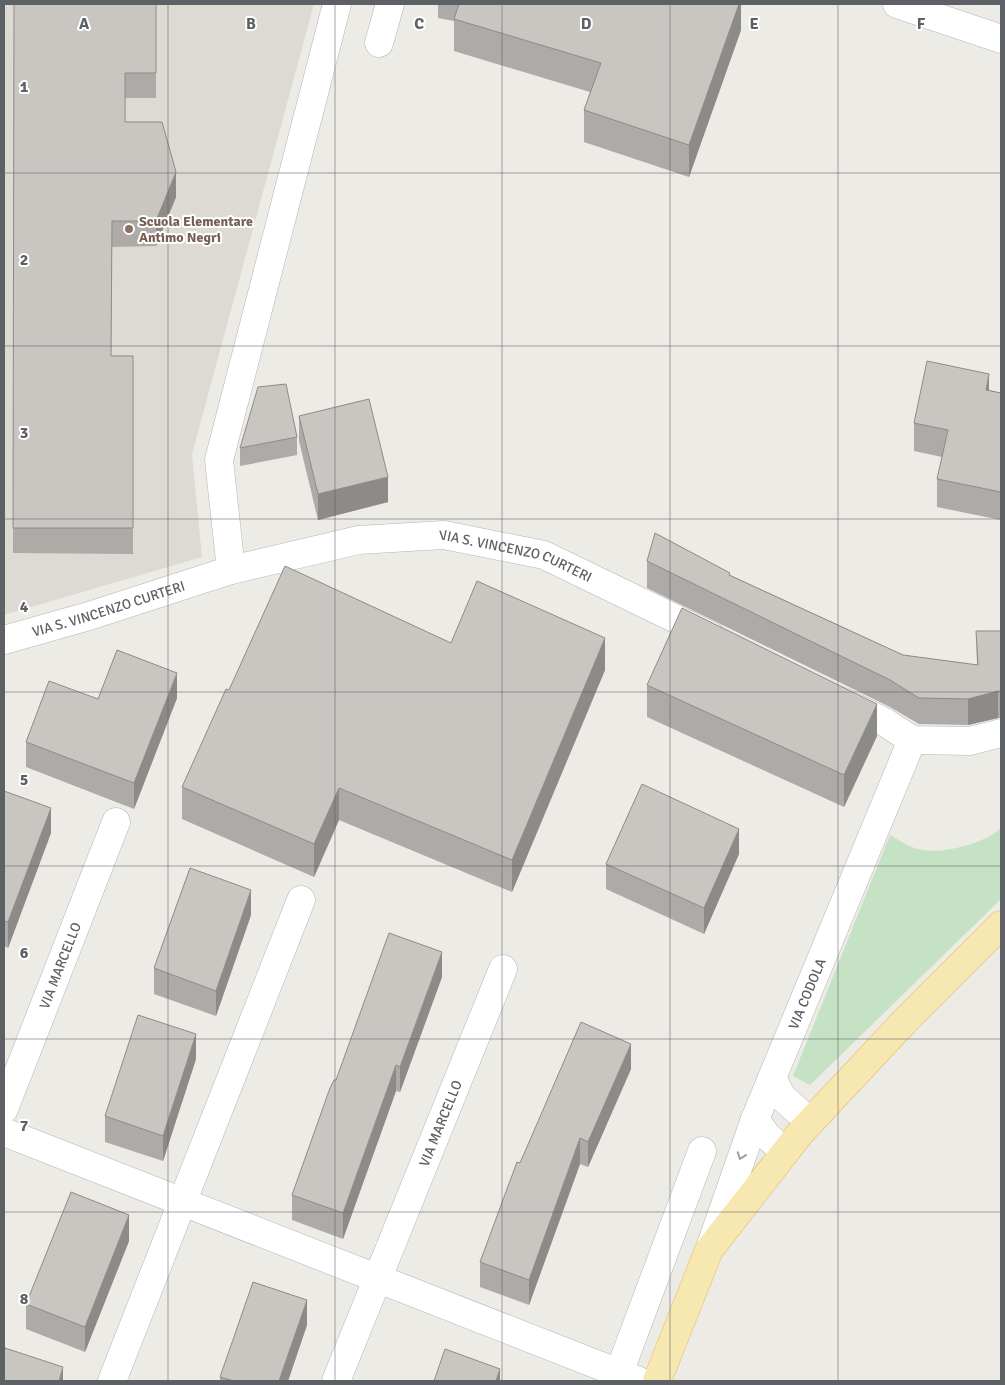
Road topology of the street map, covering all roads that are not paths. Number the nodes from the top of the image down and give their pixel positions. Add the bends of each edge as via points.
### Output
1 (337, 4) edge
2 (390, 4) edge
3 (897, 4) edge
4 (1001, 39) edge
5 (379, 43) dead end
6 (231, 570) junction
7 (4, 640) edge
8 (732, 646) edge
9 (821, 690) edge
10 (1001, 733) edge
11 (912, 740) junction
12 (116, 822) dead end
13 (301, 900) dead end
14 (1001, 925) edge
15 (503, 969) dead end
16 (772, 1078) junction
17 (4, 1109) edge
18 (755, 1118) junction
19 (810, 1122) junction
20 (4, 1132) edge
21 (702, 1151) dead end
22 (785, 1152) junction
23 (182, 1202) junction
24 (709, 1250) junction
25 (378, 1279) junction
26 (625, 1379) edge
27 (112, 1381) edge
28 (336, 1381) edge
29 (657, 1381) edge

1 - 6 street via 219,460
2 - 5 street
3 - 4 street
6 - 7 street, VIA S. VINCENZO CURTERI
6 - 8 street, VIA S. VINCENZO CURTERI via 358,540 444,534 544,555
9 - 11 street via 883,721
10 - 11 street via 970,741
11 - 16 street, VIA CODOLA
12 - 17 street, VIA MARCELLO
13 - 23 street
14 - 19 main road
15 - 25 street, VIA MARCELLO
16 - 18 street, VIA CODOLA
16 - 19 street via 782,1097
18 - 22 street via 767,1136
18 -> 24 street, VIA CODOLA
19 - 22 main road
20 - 23 street
21 - 26 street
22 - 24 main road
23 - 25 street
23 - 27 street
24 - 29 main road
25 - 26 street
25 - 28 street, VIA MARCELLO

